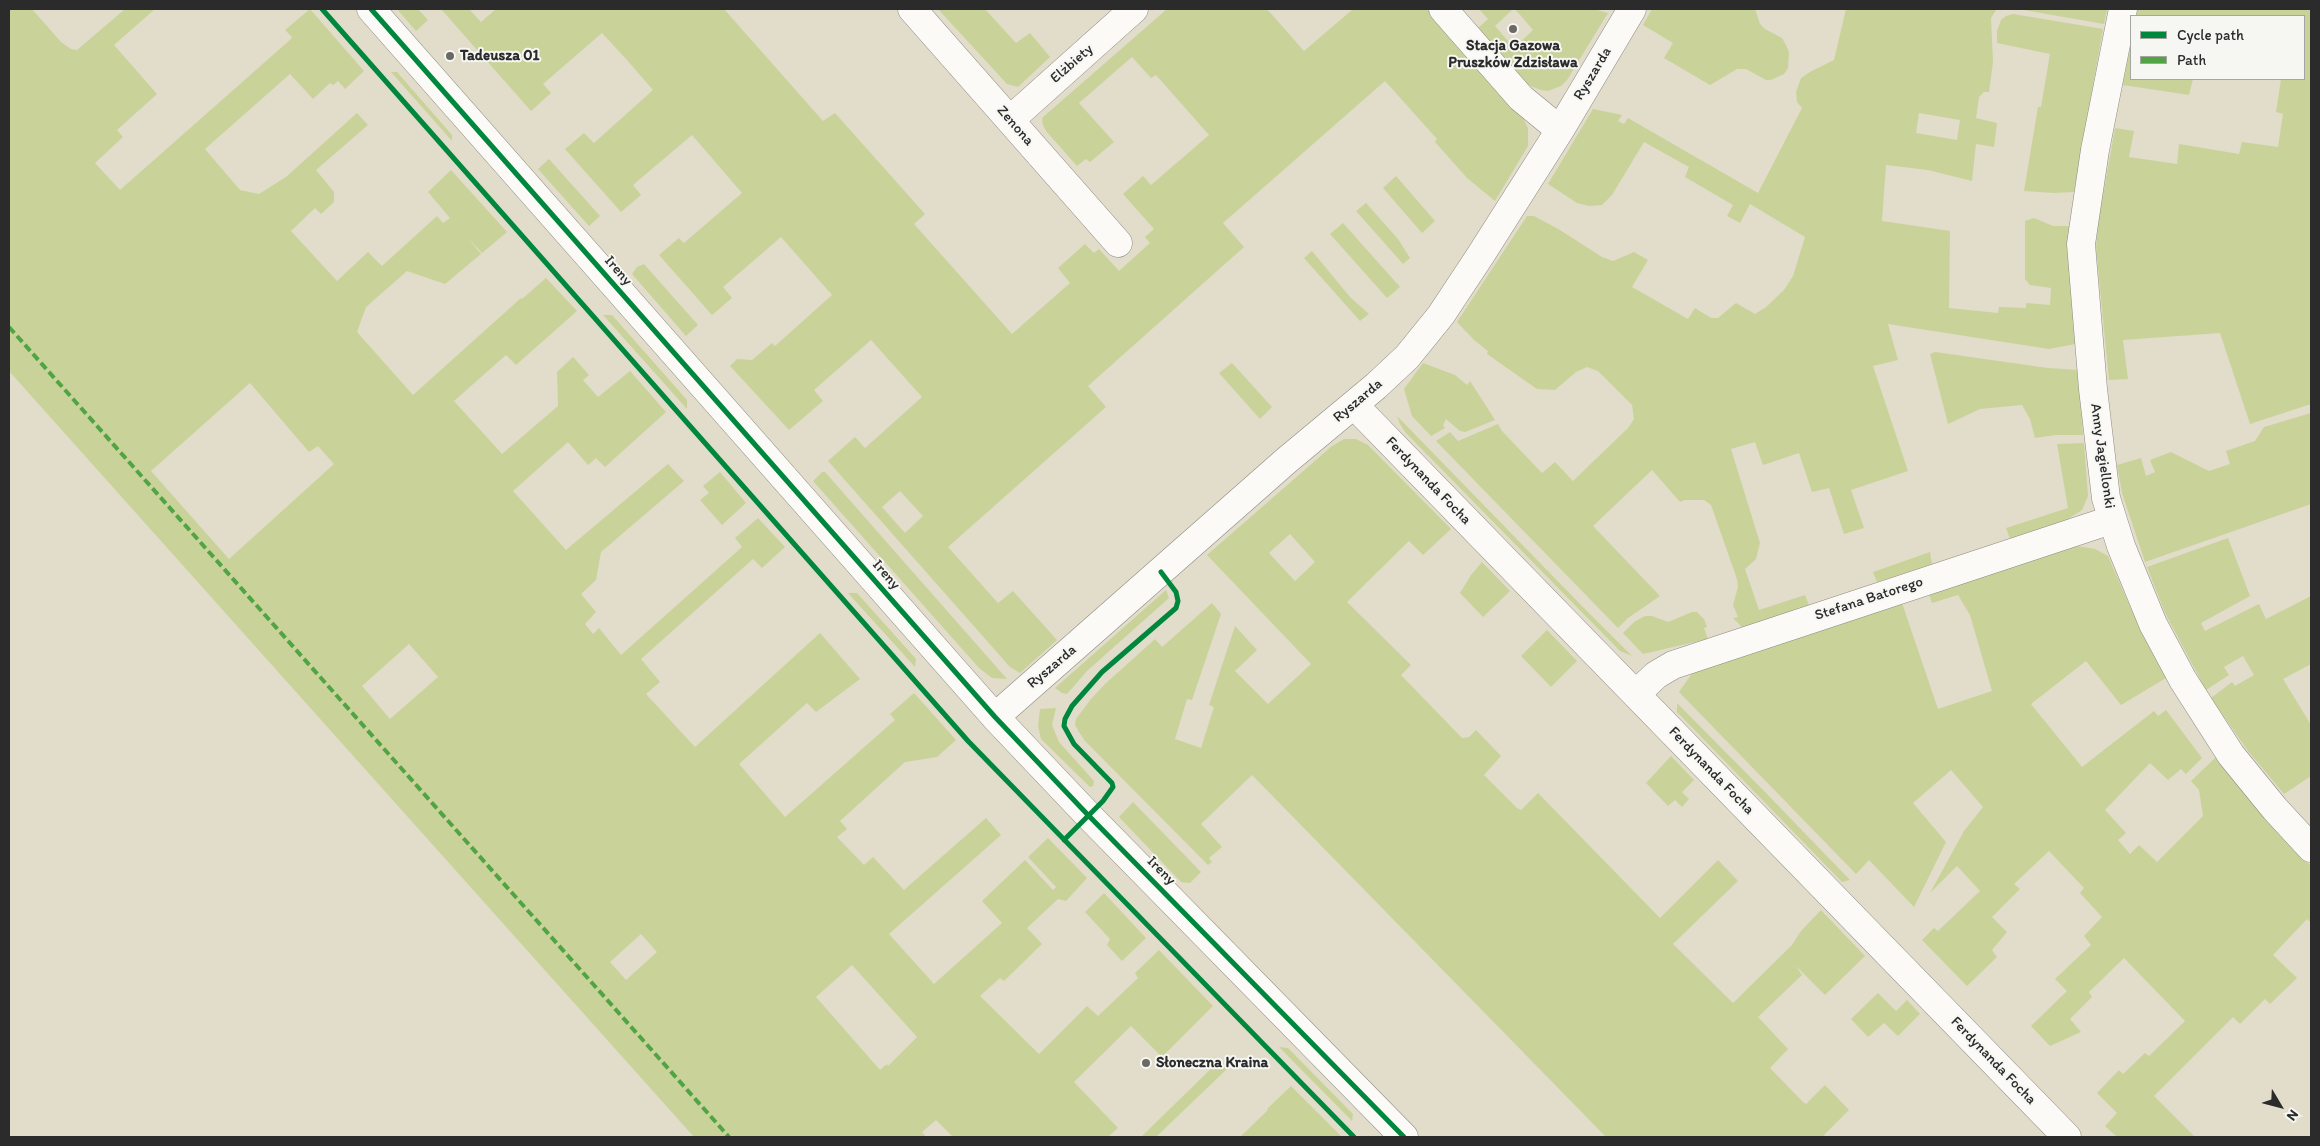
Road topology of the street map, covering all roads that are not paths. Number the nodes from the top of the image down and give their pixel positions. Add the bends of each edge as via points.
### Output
1 (370, 9) edge
2 (912, 9) edge
3 (1134, 9) edge
4 (1443, 9) edge
5 (1632, 9) edge
6 (2123, 9) edge
7 (1010, 120) junction
8 (1560, 130) junction
9 (1118, 243) dead end
10 (1354, 405) junction
11 (2111, 520) junction
12 (1636, 694) junction
13 (995, 717) junction
14 (2311, 848) edge
15 (1404, 1137) edge
16 (2067, 1137) edge

1 - 13 street, Ireny
2 - 7 street, Zenona
3 - 7 street, Elżbiety
4 - 8 street via 1521,98
5 - 8 street, Ryszarda
6 - 11 street, Anny Jagiellonki via 2095,150 2081,244 2098,441
7 - 9 street, Zenona
8 - 10 street, Ryszarda via 1438,319 1407,357
10 - 12 street, Ferdynanda Focha
10 - 13 street, Ryszarda
11 - 12 street, Stefana Batorego via 1673,665 1656,675
11 - 14 street, Anny Jagiellonki via 2153,624 2197,704 2251,781
12 - 16 street, Ferdynanda Focha
13 - 15 street, Ireny

